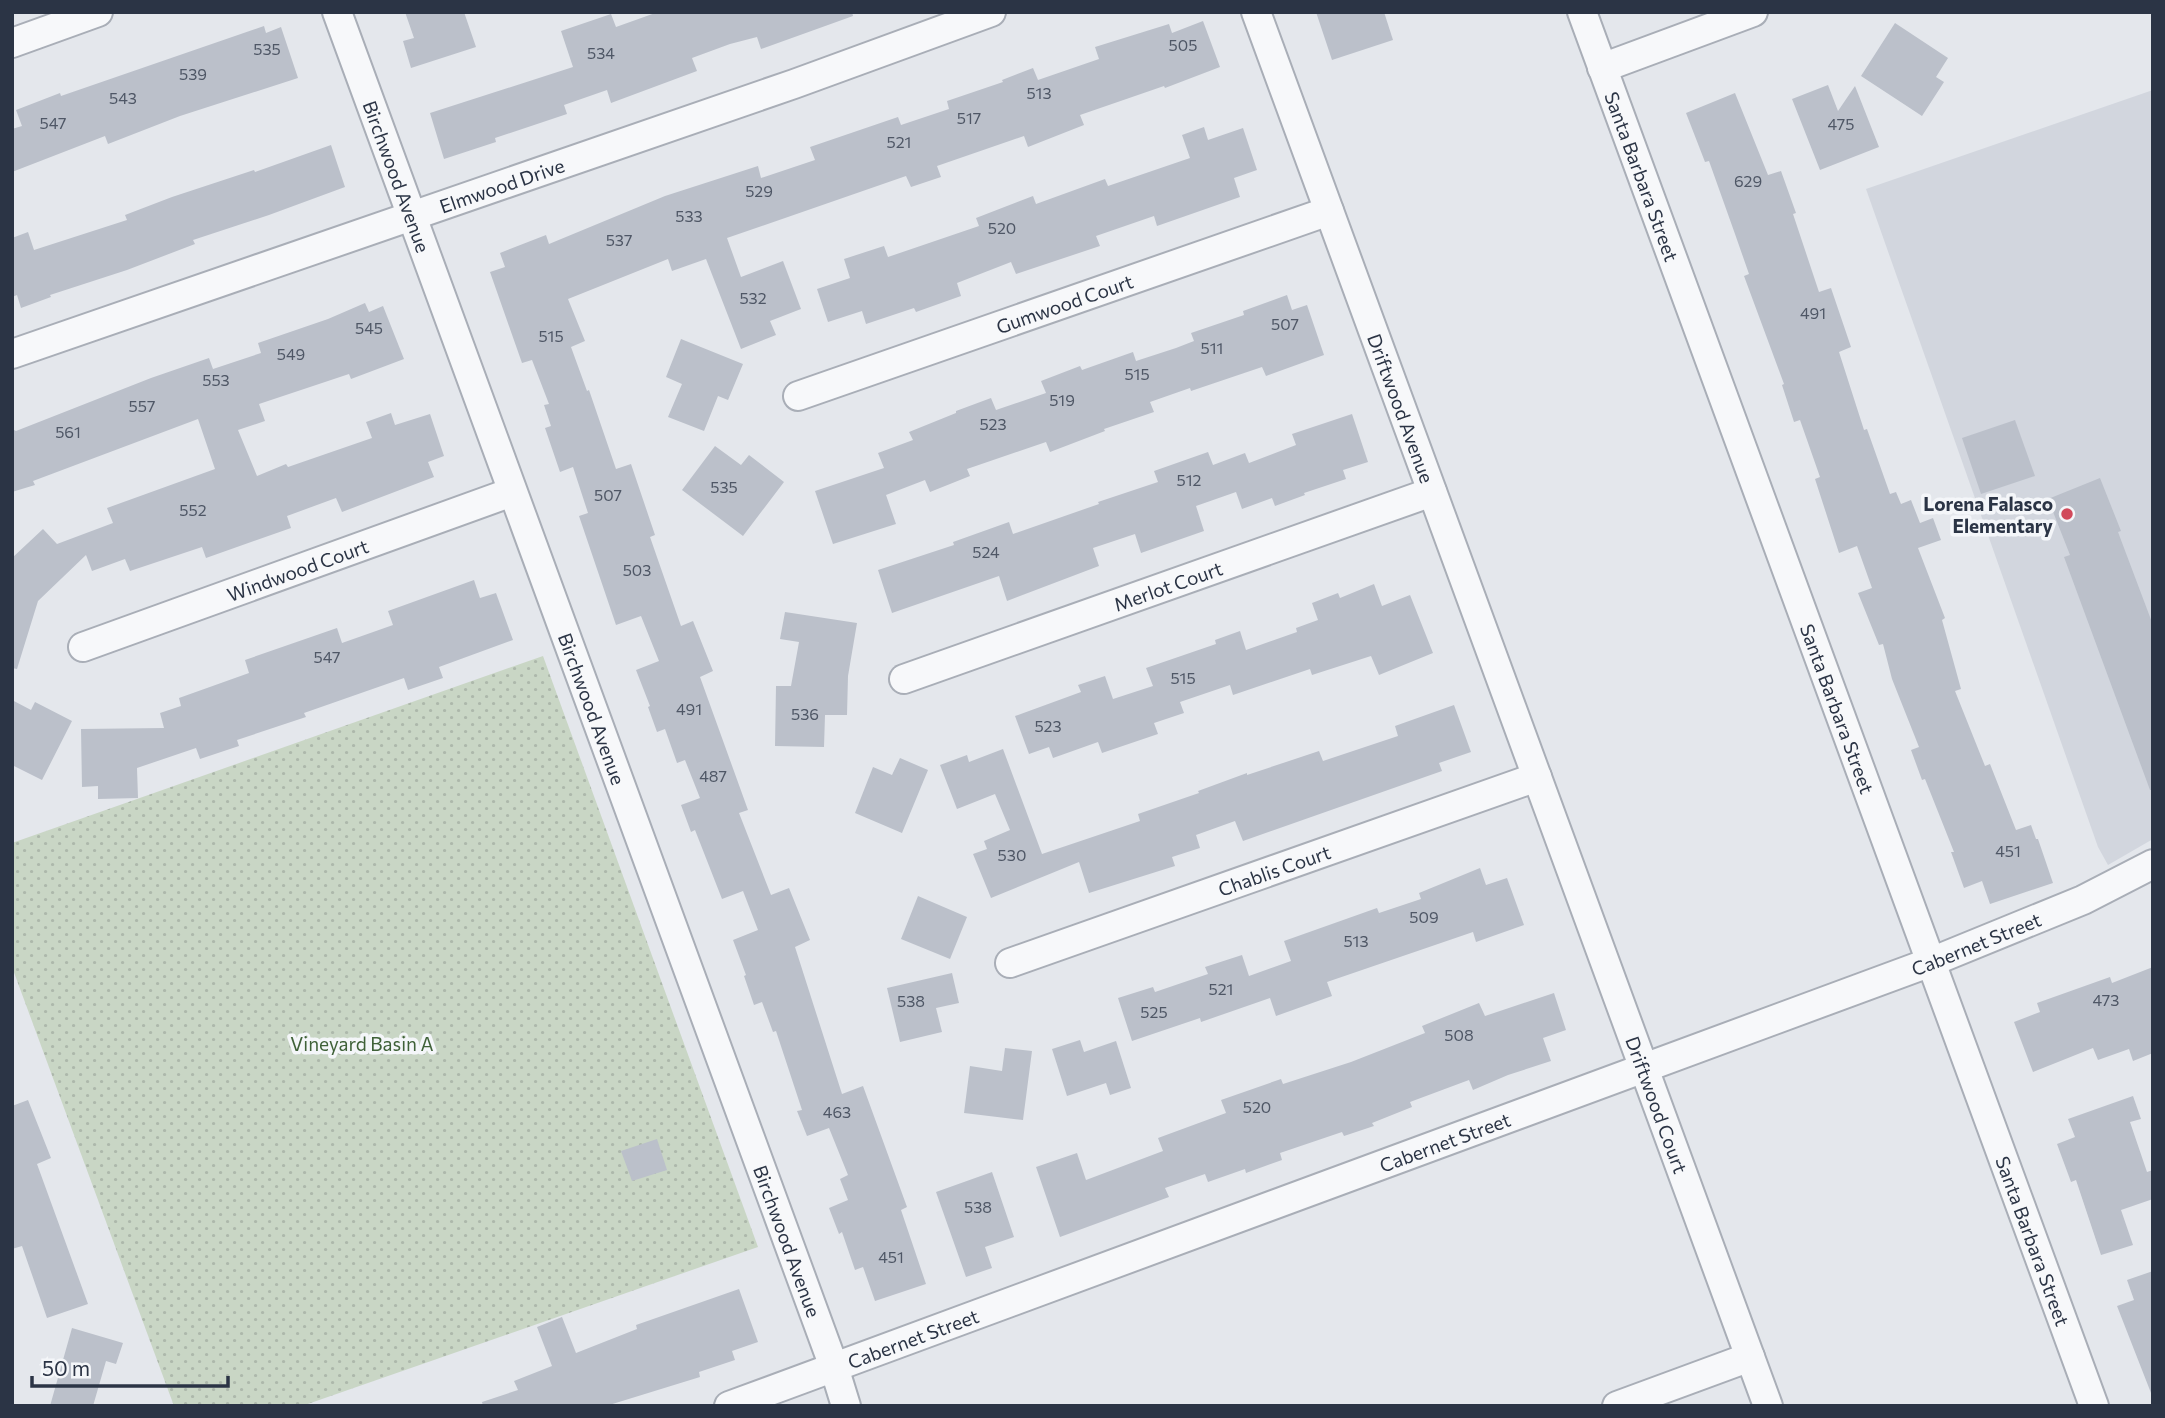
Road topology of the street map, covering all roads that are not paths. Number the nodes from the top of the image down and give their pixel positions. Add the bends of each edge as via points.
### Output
1 (98, 12) edge
2 (337, 12) edge
3 (991, 12) edge
4 (1256, 12) edge
5 (1582, 12) edge
6 (1753, 12) edge
7 (12, 43) edge
8 (1602, 68) junction
9 (1329, 211) junction
10 (412, 217) junction
11 (12, 354) edge
12 (798, 396) dead end
13 (512, 492) junction
14 (1432, 492) junction
15 (83, 647) dead end
16 (904, 679) dead end
17 (1537, 777) junction
18 (1547, 804) joint
19 (2153, 864) edge
20 (1931, 962) junction
21 (1010, 963) dead end
22 (1644, 1069) junction
23 (1750, 1357) junction
24 (834, 1367) junction
25 (729, 1406) edge
26 (846, 1406) edge
27 (1617, 1406) edge
28 (1768, 1406) edge
29 (2094, 1406) edge

1 - 7 street
2 - 10 street, Birchwood Avenue
3 - 10 street, Elmwood Drive
4 - 9 street, Driftwood Avenue
5 - 8 street, Santa Barbara Street
6 - 8 street
8 - 20 street, Santa Barbara Street
9 - 12 street, Gumwood Court
9 - 14 street, Driftwood Avenue
10 - 11 street, Elmwood Drive
10 - 13 street, Birchwood Avenue
13 - 15 street, Windwood Court
13 - 24 street, Birchwood Avenue
14 - 16 street, Merlot Court
14 - 17 street, Driftwood Avenue
17 - 18 street, Driftwood Avenue
17 - 21 street, Chablis Court
18 - 22 street, Driftwood Court
19 - 20 street, Cabernet Street via 2083,900
20 - 22 street, Cabernet Street
20 - 29 street, Santa Barbara Street
22 - 23 street, Driftwood Court
22 - 24 street, Cabernet Street
23 - 27 street
23 - 28 street, Driftwood Court
24 - 25 street, Cabernet Street
24 - 26 street, Birchwood Avenue

